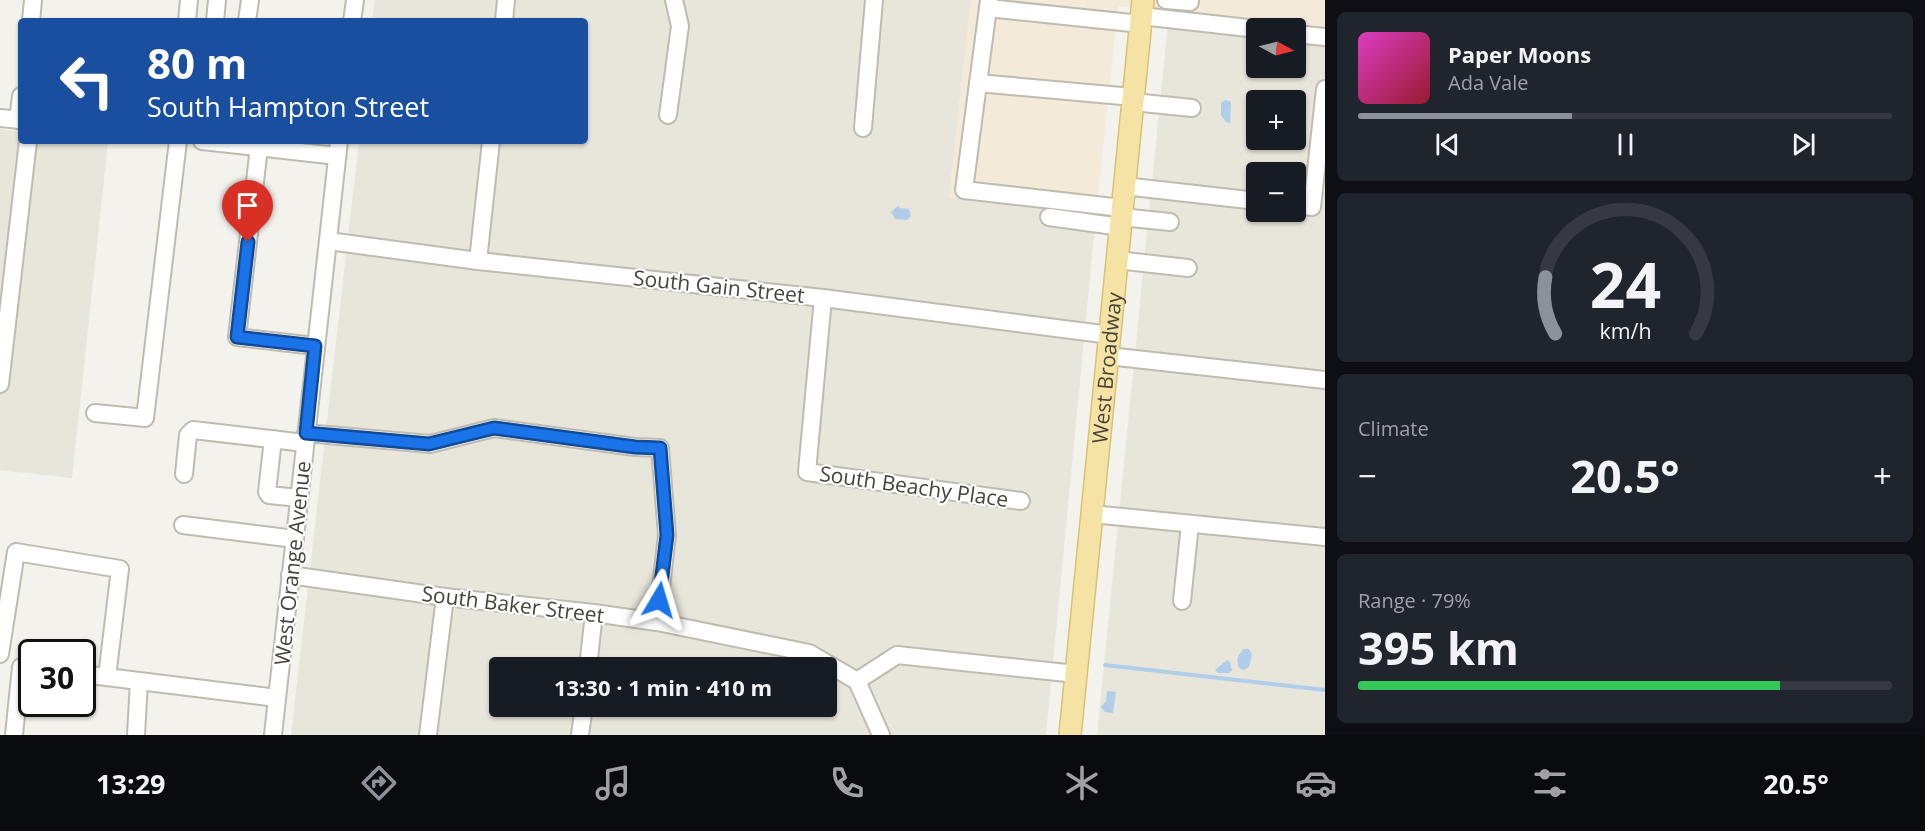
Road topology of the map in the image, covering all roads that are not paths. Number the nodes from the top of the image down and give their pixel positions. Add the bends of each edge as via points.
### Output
1 (33, 0) edge
2 (189, 0) edge
3 (217, 0) edge
4 (250, 0) edge
5 (355, 0) edge
6 (506, 0) edge
7 (674, 0) edge
8 (874, 0) edge
9 (1166, 0) edge
10 (1190, 0) edge
11 (988, 4) edge
12 (1142, 13) edge
13 (31, 18) edge
14 (187, 18) edge
15 (215, 18) edge
16 (247, 18) edge
17 (352, 18) edge
18 (504, 18) edge
19 (1246, 27) edge
20 (1306, 35) edge
21 (1325, 37) edge
22 (978, 83) junction
23 (1325, 89) edge
24 (1133, 99) junction
25 (1192, 108) dead end
26 (668, 115) dead end
27 (0, 118) edge
28 (18, 120) edge
29 (863, 128) dead end
30 (28, 144) edge
31 (178, 144) edge
32 (230, 144) edge
33 (491, 144) edge
34 (259, 147) junction
35 (338, 148) edge
36 (1124, 186) junction
37 (1246, 200) edge
38 (1306, 206) edge
39 (1049, 217) dead end
40 (1122, 217) junction
41 (1170, 222) dead end
42 (328, 241) junction
43 (1117, 260) junction
44 (478, 261) junction
45 (1188, 268) dead end
46 (823, 298) junction
47 (1110, 335) junction
48 (315, 346) junction
49 (1108, 356) junction
50 (1325, 380) edge
51 (0, 384) edge
52 (95, 413) dead end
53 (306, 438) junction
54 (273, 439) junction
55 (184, 474) dead end
56 (299, 498) junction
57 (1021, 501) dead end
58 (1092, 514) junction
59 (1190, 524) junction
60 (183, 525) dead end
61 (1325, 537) edge
62 (294, 539) junction
63 (291, 575) junction
64 (445, 597) junction
65 (1182, 602) dead end
66 (594, 613) junction
67 (657, 622) junction
68 (0, 654) edge
69 (589, 657) edge
70 (0, 664) edge
71 (18, 666) edge
72 (1076, 674) junction
73 (96, 676) edge
74 (106, 677) junction
75 (139, 681) junction
76 (857, 681) junction
77 (277, 698) junction
78 (18, 712) edge
79 (582, 717) edge
80 (14, 735) edge
81 (136, 735) edge
82 (273, 735) edge
83 (428, 735) edge
84 (580, 735) edge
85 (881, 735) edge
86 (1070, 735) edge

1 - 13 street
2 - 14 street
3 - 15 street
4 - 16 street
5 - 17 street
6 - 18 street
7 - 26 street via 680,26
8 - 29 street
9 - 10 street
11 - 12 street
11 - 22 street
12 - 19 street
12 - 24 main road, West Broadway
20 - 21 street
22 - 24 street
22 - 40 street via 964,190
23 - 38 street via 1312,207
24 - 25 street
24 - 36 main road, West Broadway
27 - 28 street
30 - 51 street
31 - 52 street via 144,418
32 - 34 street
33 - 44 street
34 - 35 street
34 - 48 street via 237,337
35 - 42 street, West Orange Avenue
36 - 37 street
36 - 40 main road, West Broadway
39 - 40 street
40 - 41 street
40 - 43 main road, West Broadway
42 - 44 street, South Gain Street
42 - 48 street, West Orange Avenue
43 - 45 street
43 - 47 main road, West Broadway
44 - 46 street, South Gain Street
46 - 47 street, South Gain Street
46 - 57 street, South Beachy Place via 807,472
47 - 49 main road, West Broadway
48 - 53 street, West Orange Avenue
49 - 50 street
49 - 58 main road, West Broadway
53 - 54 street
53 - 56 street, West Orange Avenue
53 - 67 street via 429,444 494,428 660,448 667,535
54 - 55 street via 193,429 188,435
54 - 56 street via 267,492
56 - 62 street, West Orange Avenue
58 - 59 street
58 - 72 main road, West Broadway
59 - 61 street
59 - 65 street
60 - 62 street
62 - 63 street, West Orange Avenue
63 - 64 street, South Baker Street
63 - 77 street, West Orange Avenue
64 - 66 street, South Baker Street
64 - 83 street
66 - 67 street, South Baker Street
66 - 69 street
67 - 76 street, South Baker Street via 810,653
68 - 74 street via 16,552 120,569
70 - 71 street
72 - 76 street via 897,655
72 - 86 main road, West Broadway
73 - 74 street
74 - 75 street
75 - 77 street
75 - 81 street
76 - 85 street
77 - 82 street, West Orange Avenue
78 - 80 street
79 - 84 street

